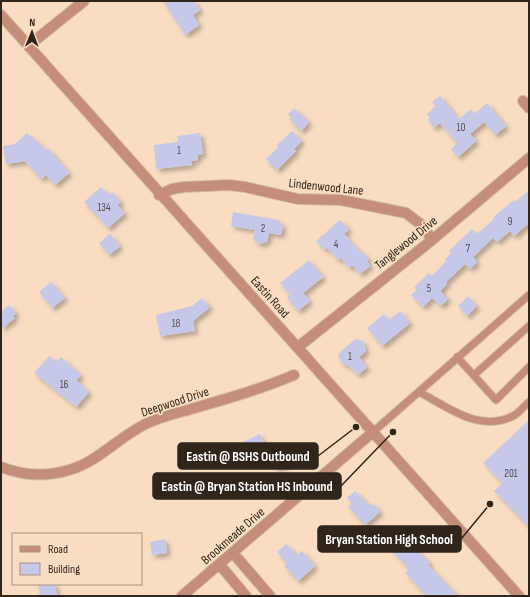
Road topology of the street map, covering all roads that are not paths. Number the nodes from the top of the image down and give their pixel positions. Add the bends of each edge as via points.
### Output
1 (84, 1) edge
2 (1, 15) edge
3 (28, 46) junction
4 (529, 158) edge
5 (159, 194) junction
6 (432, 240) junction
7 (529, 295) edge
8 (529, 326) edge
9 (298, 347) junction
10 (457, 357) junction
11 (529, 367) edge
12 (294, 375) dead end
13 (474, 375) junction
14 (419, 392) junction
15 (529, 402) edge
16 (373, 432) junction
17 (1, 467) edge
18 (233, 554) junction
19 (220, 565) junction
20 (182, 596) edge
21 (246, 596) edge
22 (270, 596) edge
23 (519, 596) edge

1 - 3 street
2 - 3 street, Eastin Road
3 - 5 street, Eastin Road
4 - 6 street, Tanglewood Drive
5 - 6 street, Lindenwood Lane via 184,187 229,185 298,199 341,200 406,213 423,226
5 - 9 street, Eastin Road
6 - 9 street, Tanglewood Drive
7 - 10 lane
8 - 13 lane
9 - 16 street, Eastin Road
10 - 13 lane
10 - 14 lane
11 - 13 lane via 496,400
12 - 17 street, Deepwood Drive via 272,385 151,422 122,438 90,461 71,470 40,476
14 - 15 lane via 471,420 492,422 514,416
14 - 16 lane
16 - 18 street, Brookmeade Drive
16 - 23 street, Eastin Road
18 - 19 street, Brookmeade Drive
18 - 22 street
19 - 20 street, Brookmeade Drive
19 - 21 street

